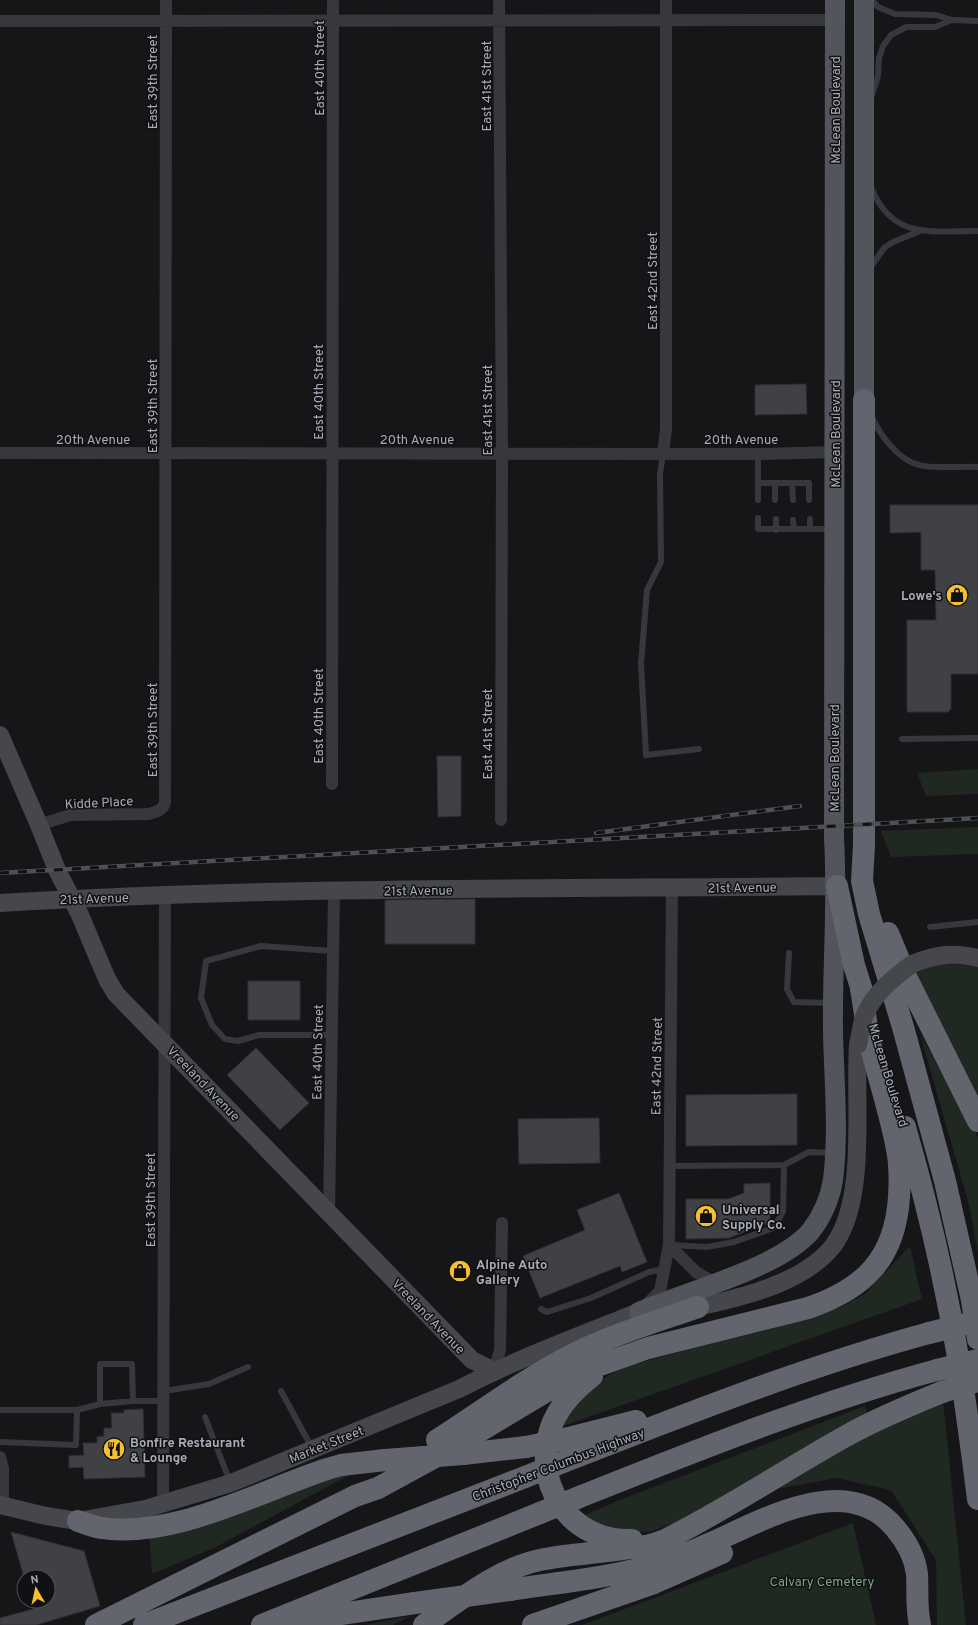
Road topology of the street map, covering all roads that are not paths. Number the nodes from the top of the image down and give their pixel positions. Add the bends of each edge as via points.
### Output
1 (166, 0) edge
2 (333, 0) edge
3 (499, 0) edge
4 (666, 0) edge
5 (835, 0) edge
6 (864, 0) edge
7 (872, 0) edge
8 (835, 20) junction
9 (952, 20) junction
10 (0, 21) edge
11 (166, 21) junction
12 (333, 21) junction
13 (499, 21) junction
14 (666, 21) junction
15 (978, 21) edge
16 (865, 120) junction
17 (865, 170) junction
18 (920, 231) junction
19 (978, 231) edge
20 (864, 277) junction
21 (864, 400) junction
22 (835, 452) junction
23 (0, 453) edge
24 (166, 453) junction
25 (332, 453) junction
26 (502, 453) junction
27 (663, 454) junction
28 (758, 454) junction
29 (978, 467) edge
30 (758, 483) junction
31 (775, 483) junction
32 (792, 483) junction
33 (758, 500) dead end
34 (775, 500) dead end
35 (793, 500) dead end
36 (810, 500) dead end
37 (758, 518) dead end
38 (776, 519) dead end
39 (810, 519) dead end
40 (793, 520) dead end
41 (794, 529) junction
42 (810, 529) junction
43 (835, 529) junction
44 (776, 530) junction
45 (0, 735) edge
46 (902, 738) dead end
47 (978, 738) edge
48 (698, 749) dead end
49 (332, 784) dead end
50 (160, 811) joint
51 (501, 820) dead end
52 (40, 825) junction
53 (864, 845) junction
54 (837, 886) junction
55 (672, 888) junction
56 (334, 892) junction
57 (165, 895) junction
58 (72, 898) junction
59 (0, 903) edge
60 (978, 922) edge
61 (930, 927) dead end
62 (333, 951) junction
63 (789, 953) dead end
64 (978, 958) edge
65 (861, 989) junction
66 (833, 1003) junction
67 (332, 1035) junction
68 (164, 1043) junction
69 (978, 1121) edge
70 (834, 1153) junction
71 (784, 1165) junction
72 (669, 1166) junction
73 (328, 1212) junction
74 (502, 1223) dead end
75 (669, 1245) junction
76 (664, 1268) junction
77 (715, 1283) junction
78 (698, 1308) junction
79 (541, 1310) dead end
80 (639, 1312) junction
81 (976, 1314) edge
82 (978, 1339) edge
83 (624, 1356) junction
84 (978, 1360) edge
85 (248, 1368) dead end
86 (494, 1371) junction
87 (978, 1381) edge
88 (281, 1391) dead end
89 (164, 1396) junction
90 (734, 1396) junction
91 (133, 1401) junction
92 (100, 1404) junction
93 (0, 1410) edge
94 (77, 1410) junction
95 (205, 1417) dead end
96 (0, 1442) edge
97 (313, 1449) junction
98 (0, 1457) edge
99 (231, 1483) junction
100 (355, 1496) junction
101 (978, 1499) edge
102 (828, 1502) junction
103 (163, 1504) junction
104 (1, 1508) edge
105 (78, 1521) junction
106 (677, 1533) junction
107 (916, 1621) edge
108 (96, 1625) edge
109 (144, 1625) edge
110 (262, 1625) edge
111 (270, 1625) edge
112 (424, 1625) edge
113 (533, 1625) edge

1 - 11 street, East 39th Street
2 - 12 street, East 40th Street
3 - 13 street, East 41st Street
4 - 14 street, East 42nd Street
5 - 8 main road, McLean Boulevard
6 - 16 main road, McLean Boulevard
7 - 9 lane via 878,7 895,14 936,15
8 - 14 street
8 - 22 main road, McLean Boulevard
9 - 15 lane
9 - 16 lane via 935,27 906,27 891,35 883,46 879,58 878,76
10 - 11 street
11 - 12 street
11 - 24 street, East 39th Street
12 - 13 street
12 - 25 street, East 40th Street
13 - 14 street
13 - 26 street, East 41st Street
14 - 27 street, East 42nd Street via 666,429
16 - 17 main road, McLean Boulevard
17 - 18 lane via 882,207 902,226
17 - 20 main road, McLean Boulevard
18 - 19 lane
18 - 20 lane via 884,248
20 - 21 main road, McLean Boulevard
21 - 29 lane via 876,427 904,458 919,466
21 - 53 highway, McLean Boulevard
22 - 28 street, 20th Avenue
22 - 43 main road, McLean Boulevard
23 - 24 street, 20th Avenue
24 - 25 street, 20th Avenue
24 - 50 street, East 39th Street via 166,792 164,807
25 - 26 street, 20th Avenue
25 - 49 street, East 40th Street
26 - 27 street, 20th Avenue
26 - 51 street, East 41st Street
27 - 28 street, 20th Avenue
27 - 48 lane, East 42nd Street via 660,474 661,562 647,590 642,664 646,755
28 - 30 lane
30 - 31 lane
30 - 33 lane
31 - 32 lane
31 - 34 lane
32 - 35 lane
32 - 36 lane via 809,482
37 - 44 lane via 758,529
38 - 44 lane
39 - 42 lane
40 - 41 lane
41 - 42 lane
41 - 44 lane
42 - 43 lane
43 - 54 main road, McLean Boulevard via 834,839
45 - 52 main road, Vreeland Avenue
46 - 47 lane
50 - 52 street, Kidde Place via 148,814 70,815
52 - 58 main road, Vreeland Avenue via 57,870
53 - 69 highway via 874,894 888,935 907,979
53 - 81 highway, McLean Boulevard via 862,881 869,914 933,1132
54 - 55 main road, 21st Avenue
54 - 65 highway, McLean Boulevard
54 - 66 main road via 833,940
55 - 56 main road, 21st Avenue
55 - 72 street, East 42nd Street
56 - 57 main road, 21st Avenue
56 - 62 street, East 40th Street
57 - 58 main road, 21st Avenue
57 - 68 street, East 39th Street
58 - 59 main road, 21st Avenue
58 - 68 main road, Vreeland Avenue via 116,994
60 - 61 lane
62 - 67 street, East 40th Street
62 - 67 lane via 261,946 206,961 201,998 212,1025 225,1039 238,1041 259,1035
63 - 66 lane via 787,989 794,1002
64 - 78 main road, Market Street, bridge via 965,955 935,955 912,964 892,978 876,996 864,1016 858,1045 856,1169 853,1198 845,1223 832,1246 815,1263 793,1278
65 - 83 highway via 872,1052 897,1150 900,1181 894,1230 887,1248 873,1270 855,1286 832,1300
65 - 101 highway, McLean Boulevard via 879,1036 906,1128 939,1260 958,1357
66 - 70 main road via 836,1097
67 - 73 street, East 40th Street
68 - 73 main road, Vreeland Avenue
68 - 89 street, East 39th Street
70 - 71 lane via 809,1152
70 - 77 main road via 829,1195 818,1220 809,1232 776,1257
71 - 72 lane
71 - 75 lane via 783,1212 773,1228 734,1242 708,1247
72 - 75 street, East 42nd Street
73 - 86 main road, Vreeland Avenue via 472,1360
74 - 86 street via 500,1350
75 - 76 street, East 42nd Street
75 - 77 street via 696,1272
76 - 79 lane via 649,1272 591,1298 547,1312
76 - 80 street, East 42nd Street via 660,1291
77 - 80 main road
78 - 80 main road, Market Street
78 - 100 highway via 600,1342 545,1370 372,1482
80 - 86 main road, Market Street
81 - 82 highway, McLean Boulevard
81 - 90 highway, Christopher Columbus Highway, bridge via 929,1333 859,1353
83 - 100 highway via 589,1369 555,1386 448,1450 378,1488
83 - 106 highway via 596,1372 564,1402 553,1422 547,1442 547,1478 562,1508 584,1527 605,1537 630,1540
84 - 110 highway, bridge via 855,1393 800,1412 577,1498
85 - 89 lane via 209,1384
86 - 97 main road, Market Street via 459,1390
87 - 106 highway, bridge via 942,1392 847,1435
88 - 97 lane
89 - 91 lane
89 - 103 street, East 39th Street
90 - 105 highway, bridge via 526,1447 348,1464 327,1469 190,1519 160,1525 110,1529
90 - 109 highway, Christopher Columbus Highway, bridge
91 - 92 lane
91 - 92 lane via 132,1364 100,1364
92 - 94 lane
93 - 94 lane
94 - 96 lane via 76,1445
95 - 99 lane
97 - 99 main road, Market Street
98 - 104 street via 3,1468
99 - 103 main road, Market Street
100 - 108 highway
102 - 107 highway via 860,1504 885,1518 894,1527 914,1560 917,1573
102 - 111 highway, bridge via 790,1509 709,1544 646,1567 614,1574
102 - 113 highway via 688,1569
103 - 105 main road, Market Street via 115,1516
104 - 105 main road, Market Street
106 - 112 highway via 664,1541 644,1546 538,1560 513,1569 488,1582

